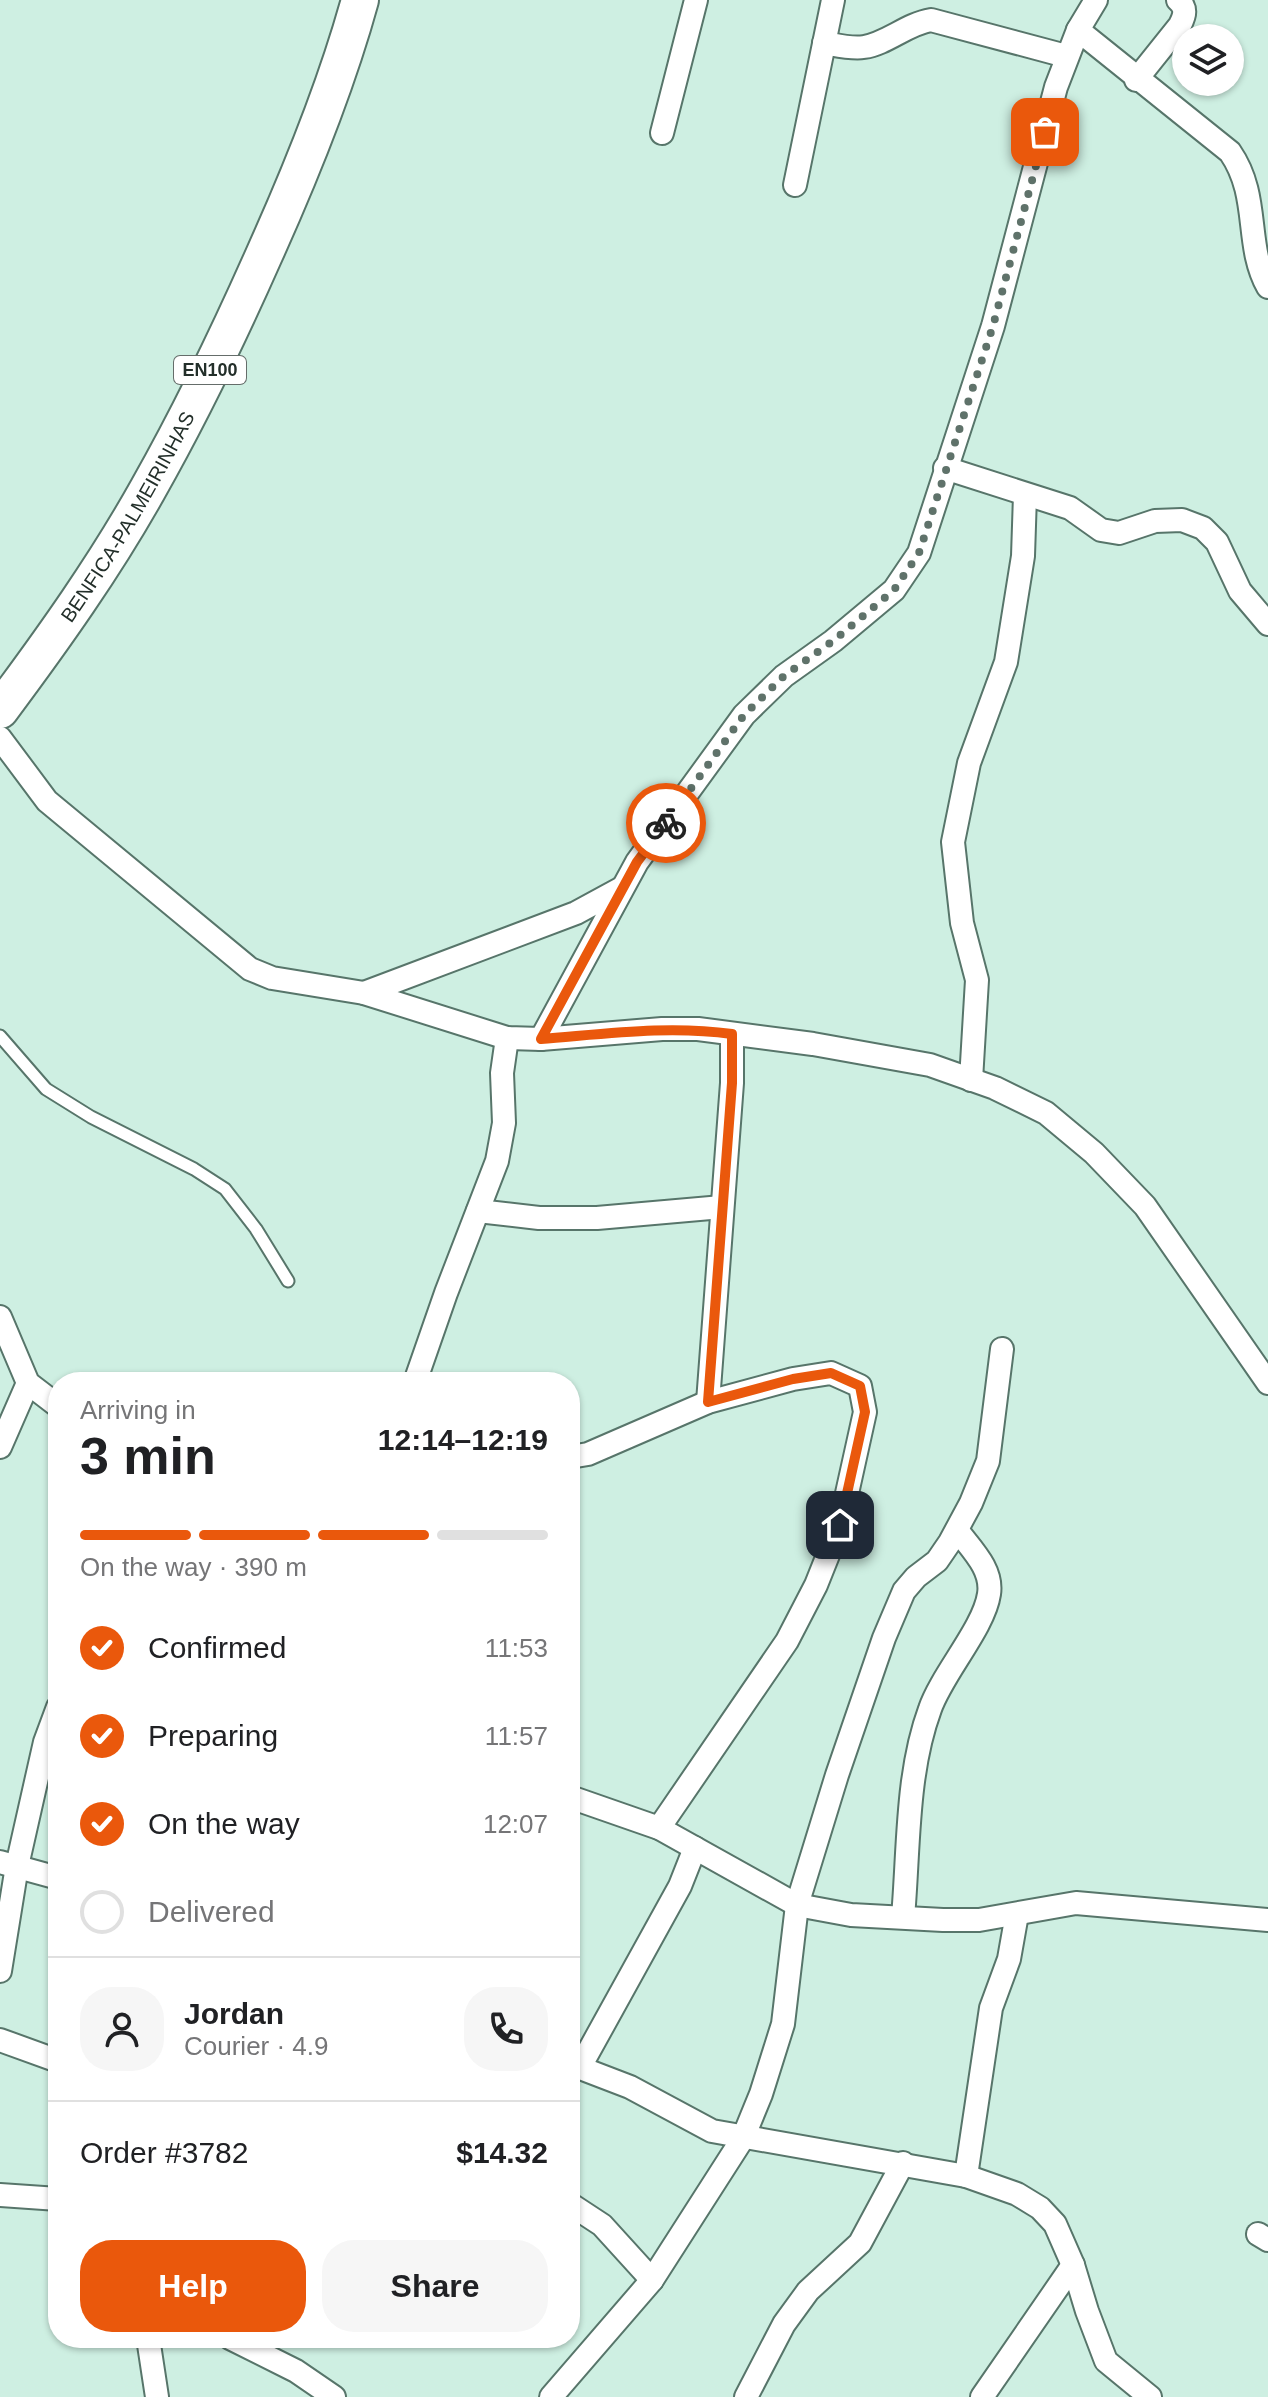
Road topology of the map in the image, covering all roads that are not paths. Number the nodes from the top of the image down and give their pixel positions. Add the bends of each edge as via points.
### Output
1 (360, 0) edge
2 (696, 0) edge
3 (833, 0) edge
4 (1096, 0) edge
5 (1178, 0) edge
6 (1078, 30) junction
7 (824, 43) junction
8 (1066, 56) junction
9 (1136, 80) junction
10 (662, 133) dead end
11 (795, 185) dead end
12 (1268, 287) edge
13 (945, 468) junction
14 (1025, 495) junction
15 (1268, 624) edge
16 (0, 710) edge
17 (0, 738) edge
18 (622, 888) junction
19 (364, 993) junction
20 (732, 1034) junction
21 (0, 1036) edge
22 (507, 1038) junction
23 (541, 1039) junction
24 (971, 1080) junction
25 (722, 1207) junction
26 (478, 1211) junction
27 (288, 1281) dead end
28 (0, 1317) edge
29 (1002, 1349) dead end
30 (418, 1372) edge
31 (28, 1383) junction
32 (1268, 1383) edge
33 (48, 1398) edge
34 (708, 1402) junction
35 (0, 1447) edge
36 (580, 1455) edge
37 (957, 1530) junction
38 (48, 1734) edge
39 (580, 1800) edge
40 (659, 1828) junction
41 (695, 1848) junction
42 (8, 1864) edge
43 (48, 1875) edge
44 (797, 1905) junction
45 (1017, 1914) junction
46 (903, 1917) junction
47 (1268, 1920) edge
48 (0, 1971) edge
49 (0, 2040) edge
50 (48, 2057) edge
51 (580, 2058) edge
52 (580, 2068) edge
53 (743, 2138) junction
54 (903, 2163) junction
55 (966, 2176) junction
56 (0, 2195) edge
57 (48, 2198) edge
58 (580, 2211) edge
59 (1073, 2265) junction
60 (652, 2280) junction
61 (150, 2348) edge
62 (250, 2348) edge
63 (157, 2397) edge
64 (334, 2397) edge
65 (551, 2397) edge
66 (746, 2397) edge
67 (982, 2397) edge
68 (1150, 2397) edge

1 - 16 main road, BENFICA-PALMEIRINHAS / EN100 via 297,181 181,428 108,554
2 - 10 street
3 - 7 street
4 - 6 street
5 - 9 street via 1185,15 1180,25
6 - 8 street
6 - 9 street
7 - 8 street via 861,48 931,20
7 - 11 street
8 - 13 street via 993,326
9 - 12 street via 1216,140 1241,168 1251,203 1258,269
13 - 14 street
13 - 18 street via 919,553 894,590 784,676 744,715
14 - 15 street via 1070,508 1101,530 1119,533 1155,521 1182,520 1203,528 1217,542 1240,591
14 - 24 street via 1023,556 1006,662 969,763 953,842 962,923 977,980
17 - 19 street via 47,801 250,969 272,978
18 - 19 street via 576,913
18 - 23 street
19 - 22 street
20 - 23 street via 662,1029
20 - 24 street via 930,1065
20 - 25 street
21 - 27 lane via 46,1089 225,1189
22 - 23 street
22 - 26 street via 504,1123 497,1161
24 - 32 street via 1046,1113 1094,1153 1145,1206
25 - 26 street via 597,1218
25 - 34 street
26 - 30 street
28 - 31 street
29 - 37 street via 988,1461
31 - 33 street
31 - 35 street
34 - 36 street
34 - 40 street via 831,1373 860,1386 865,1412 840,1525 816,1585 787,1641
37 - 44 street via 937,1561 904,1591 841,1761
37 - 46 street via 987,1571 989,1596 930,1708 918,1754
38 - 42 street
39 - 40 street
40 - 41 street
41 - 44 street
41 - 51 street via 674,1897
42 - 43 street
42 - 48 street
44 - 46 street
44 - 53 street via 783,2024
45 - 46 street via 979,1920
45 - 47 street via 1076,1903
45 - 55 street via 1009,1959 991,2008
49 - 50 street
52 - 53 street via 630,2087 712,2131
53 - 54 street
53 - 60 street
54 - 55 street
54 - 66 street via 860,2243 808,2291 784,2324
55 - 59 street via 1040,2208 1055,2224
56 - 57 street
58 - 60 street via 602,2225
59 - 67 street
59 - 68 street via 1106,2361
60 - 65 street
61 - 63 street
62 - 64 street

